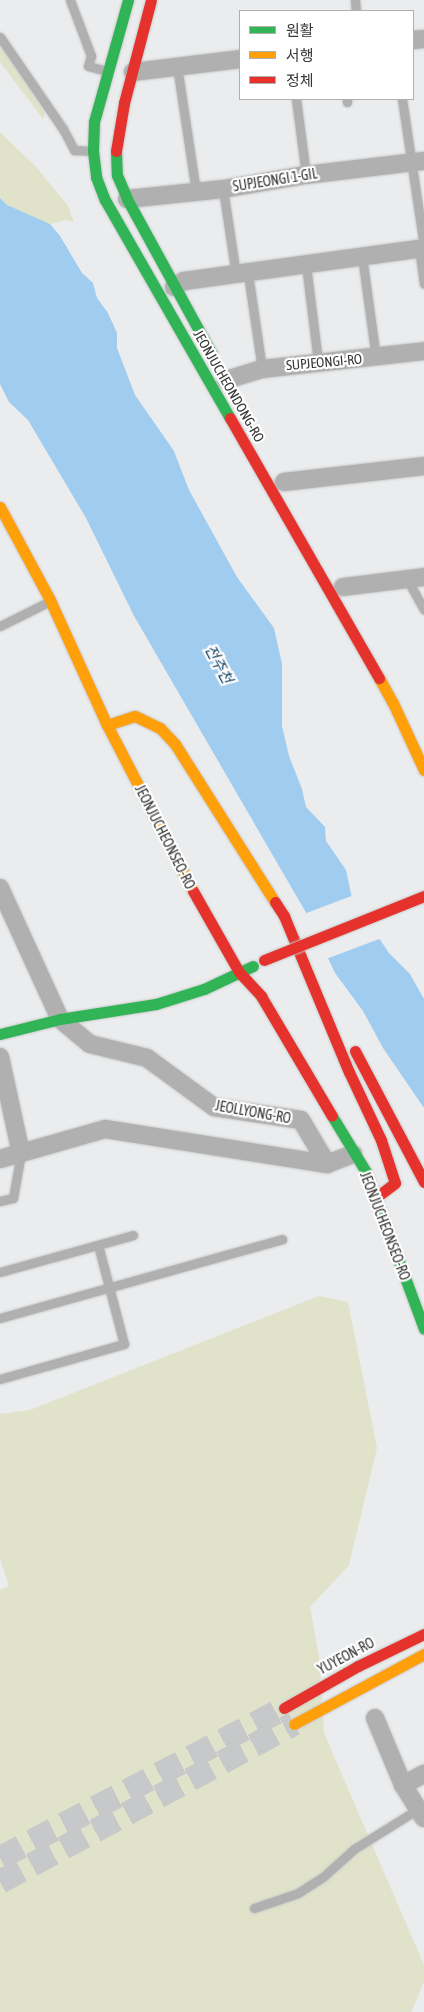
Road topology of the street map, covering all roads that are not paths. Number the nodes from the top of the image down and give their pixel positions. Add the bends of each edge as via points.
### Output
1 (70, 0) edge
2 (128, 0) edge
3 (151, 0) edge
4 (0, 37) edge
5 (239, 59) edge
6 (177, 66) junction
7 (108, 71) junction
8 (133, 72) junction
9 (296, 100) edge
10 (402, 100) edge
11 (93, 151) junction
12 (417, 162) edge
13 (306, 175) junction
14 (223, 189) junction
15 (196, 191) junction
16 (127, 199) junction
17 (422, 247) edge
18 (362, 256) junction
19 (306, 265) junction
20 (242, 275) junction
21 (424, 284) edge
22 (174, 287) junction
23 (424, 351) edge
24 (376, 358) junction
25 (318, 362) junction
26 (262, 369) junction
27 (224, 375) joint
28 (424, 466) edge
29 (284, 482) dead end
30 (0, 507) edge
31 (416, 578) edge
32 (342, 585) dead end
33 (50, 600) junction
34 (424, 610) edge
35 (0, 626) edge
36 (107, 725) junction
37 (424, 770) edge
38 (0, 888) edge
39 (424, 896) edge
40 (239, 972) junction
41 (60, 1019) junction
42 (332, 1026) junction
43 (0, 1034) edge
44 (0, 1057) edge
45 (21, 1153) junction
46 (353, 1154) junction
47 (0, 1159) edge
48 (327, 1164) junction
49 (424, 1182) edge
50 (374, 1198) junction
51 (0, 1202) edge
52 (133, 1235) dead end
53 (282, 1239) dead end
54 (98, 1246) junction
55 (0, 1272) edge
56 (109, 1287) junction
57 (0, 1318) edge
58 (424, 1329) edge
59 (0, 1379) edge
60 (424, 1634) edge
61 (424, 1654) edge
62 (284, 1708) tunnel mouth
63 (374, 1718) dead end
64 (294, 1724) tunnel mouth
65 (424, 1774) edge
66 (403, 1785) junction
67 (421, 1813) edge
68 (254, 1908) dead end

1 - 7 lane via 91,56 88,66
2 - 7 street, JEONJUCHEONDONG-RO
3 - 8 street, JEONJUCHEONDONG-RO
4 - 11 lane via 74,150
5 - 6 street
6 - 8 street
6 - 15 lane
7 - 11 street, JEONJUCHEONDONG-RO via 94,122
8 - 16 street, JEONJUCHEONDONG-RO via 116,149 117,175
9 - 13 lane
10 - 12 lane
11 - 37 street, JEONJUCHEONDONG-RO via 96,177 105,200 393,703
12 - 13 street, SUPJEONGI 1-GIL
12 - 17 lane
13 - 14 street, SUPJEONGI 1-GIL
14 - 15 street, SUPJEONGI 1-GIL
14 - 20 lane
15 - 16 street, SUPJEONGI 1-GIL
16 - 22 street, JEONJUCHEONDONG-RO
17 - 18 street
17 - 21 lane
18 - 19 street
18 - 24 lane
19 - 20 street
19 - 25 lane
20 - 22 street via 184,281
20 - 26 lane
22 - 27 street, JEONJUCHEONDONG-RO
23 - 24 street, SUPJEONGI-RO
24 - 25 street, SUPJEONGI-RO
25 - 26 street, SUPJEONGI-RO
26 - 27 street, SUPJEONGI-RO
28 - 29 street
30 - 33 street, JEONJUCHEONSEO-RO
31 - 32 street
31 - 34 lane
33 - 35 lane
33 - 36 street, JEONJUCHEONSEO-RO
36 - 40 street, JEONJUCHEONSEO-RO via 215,933
36 - 42 street via 135,716 160,728 175,744 284,916
38 - 41 street
39 - 40 street, bridge
40 - 41 street via 204,989 156,1004
40 - 46 street, JEONJUCHEONSEO-RO via 261,996
41 - 43 street
41 - 48 street, JEOLLYONG-RO via 90,1044 146,1058 214,1107 301,1120
42 - 49 street via 353,1048
42 - 50 street via 396,1183
44 - 45 street
45 - 47 street
45 - 48 street via 105,1129
45 - 51 lane via 13,1198
46 - 48 street
46 - 50 street, JEONJUCHEONSEO-RO via 366,1172
50 - 58 street, JEONJUCHEONSEO-RO
52 - 54 lane
53 - 56 lane
54 - 55 lane
54 - 56 lane
56 - 57 lane
56 - 59 lane via 124,1344
60 - 62 street, YUYEON-RO via 358,1666
61 - 64 street
63 - 66 street
65 - 66 street
66 - 67 street
67 - 68 lane via 354,1849 337,1866 298,1893

